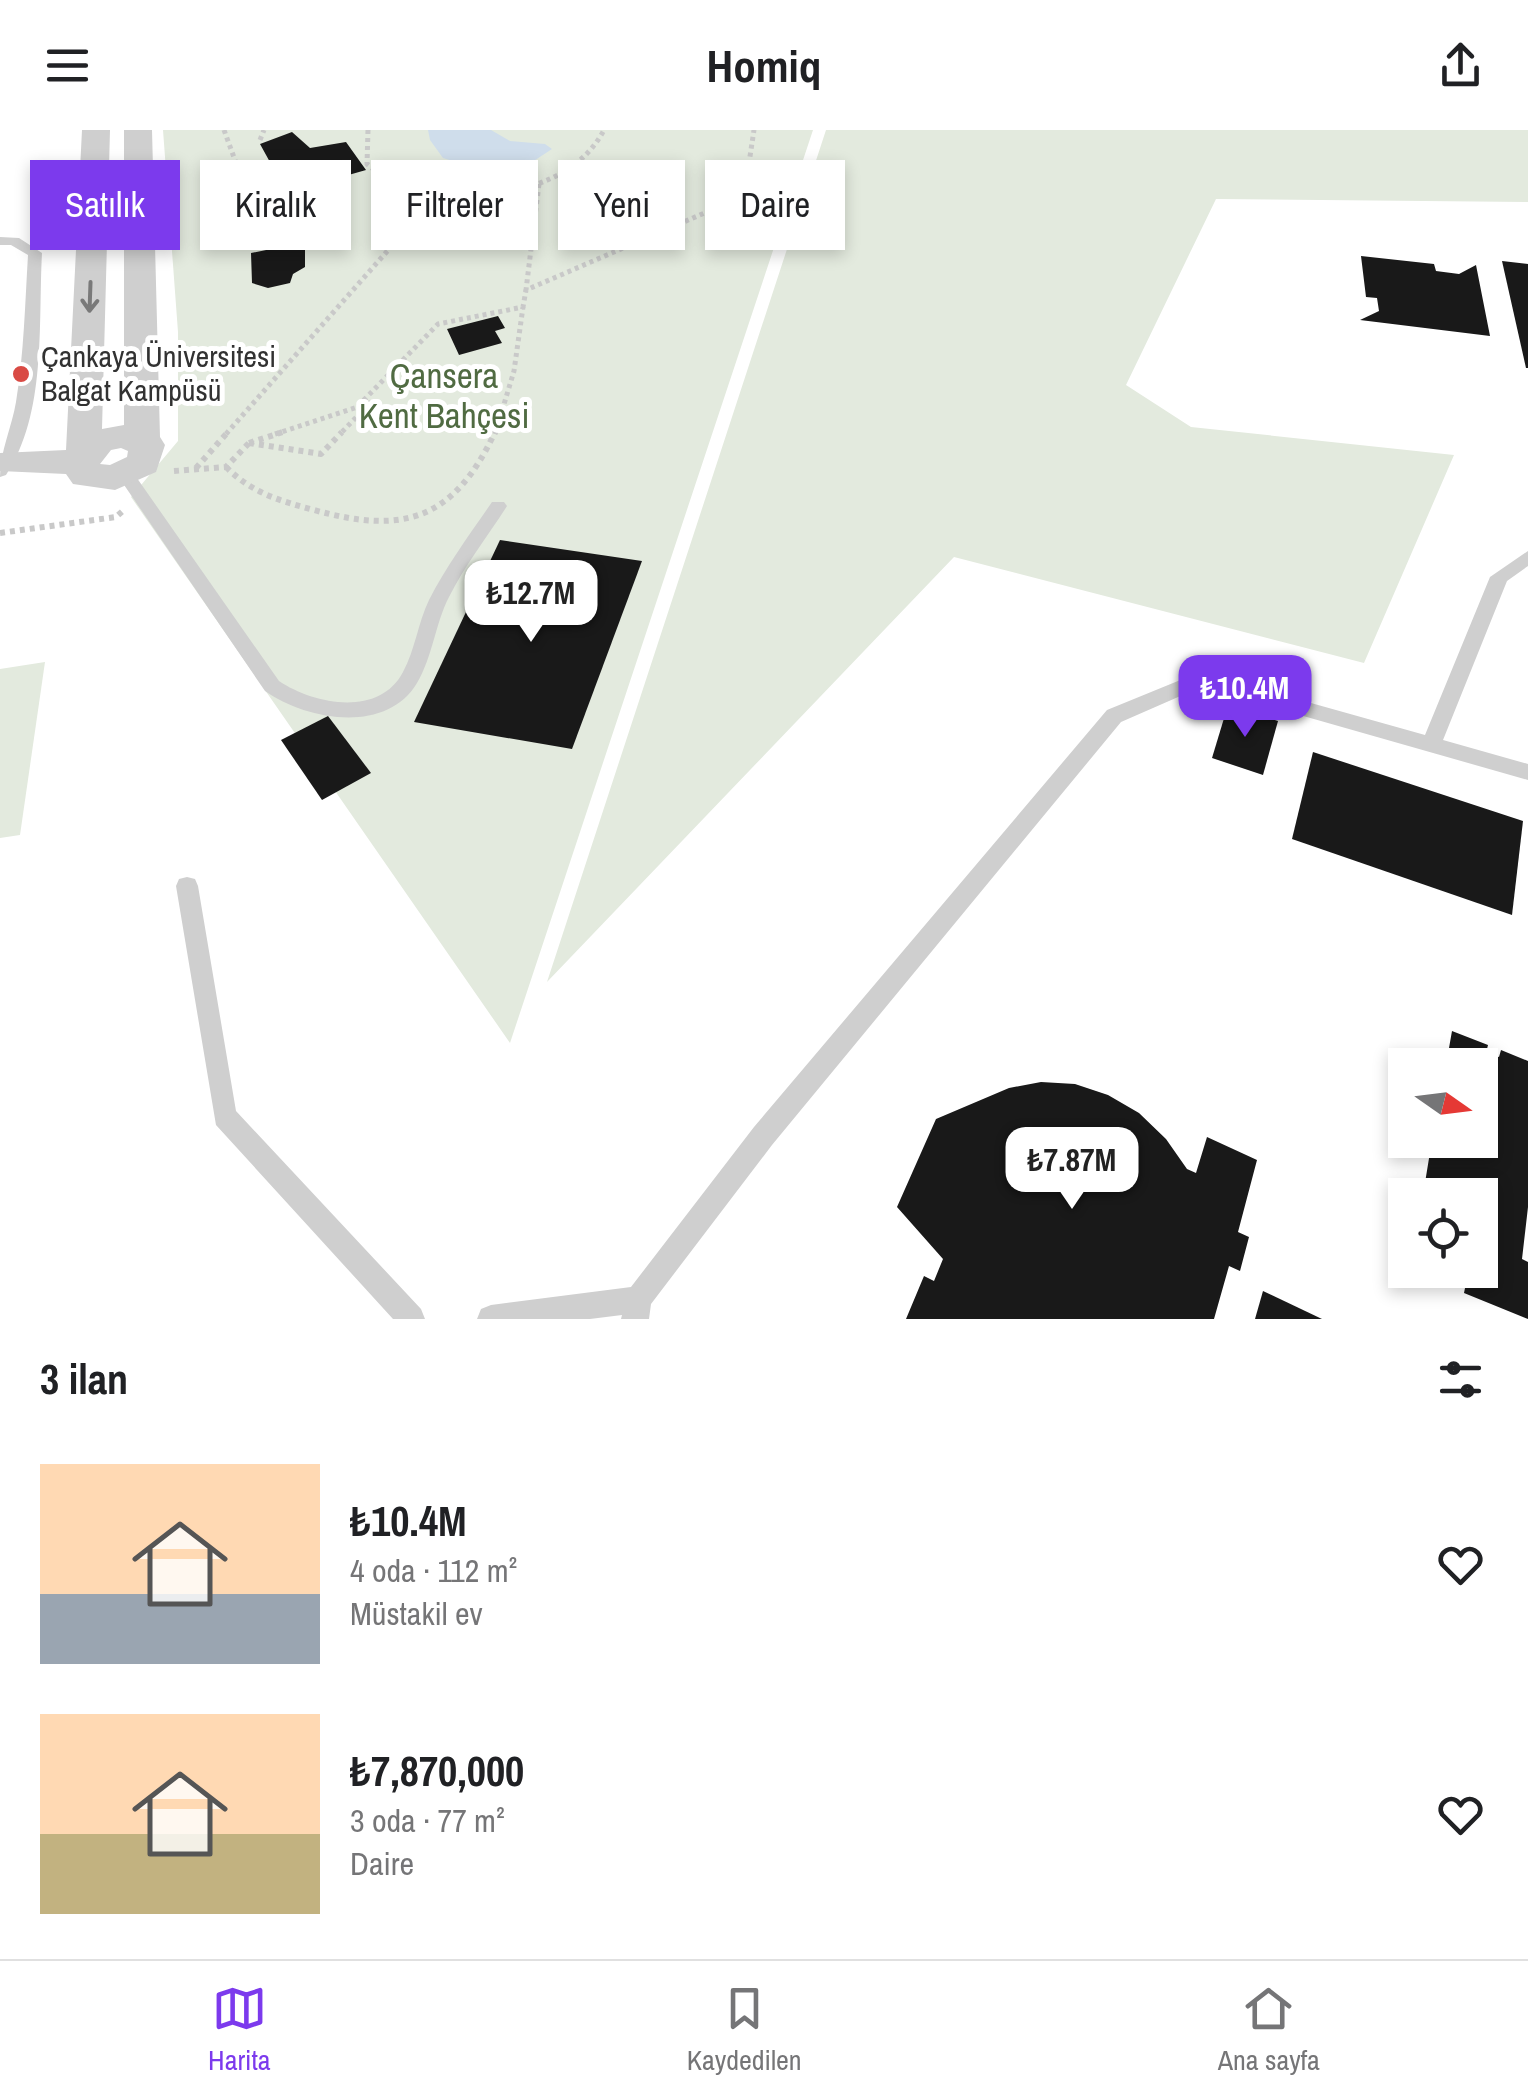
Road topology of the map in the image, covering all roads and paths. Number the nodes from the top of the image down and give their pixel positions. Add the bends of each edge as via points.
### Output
1 (96, 130) edge
2 (138, 130) edge
3 (224, 130) edge
4 (264, 130) edge
5 (368, 130) edge
6 (604, 130) edge
7 (754, 130) edge
8 (260, 140) dead end
9 (235, 160) edge
10 (371, 168) edge
11 (539, 184) joint
12 (0, 241) edge
13 (388, 250) edge
14 (526, 290) junction
15 (523, 308) junction
16 (357, 407) junction
17 (142, 440) junction
18 (82, 458) junction
19 (5, 467) edge
20 (226, 467) dead end
21 (196, 468) dead end
22 (126, 475) junction
23 (498, 506) dead end
24 (1528, 557) edge
25 (1432, 743) junction
26 (1528, 772) edge
27 (187, 886) dead end
28 (636, 1309) edge
29 (411, 1319) edge
30 (490, 1319) edge

1 -> 18 street
2 - 17 street
3 - 9 path
4 - 8 path
5 - 10 path
6 - 11 path via 572,172
7 - 14 path via 749,163 716,208
11 - 14 path
12 - 19 lane via 35,253 21,434
13 - 21 path
14 - 15 path
15 - 16 path via 438,324
15 - 20 path via 503,421 470,477 432,508 400,523 345,519 246,490
16 - 16 path via 370,402 322,454 248,443
17 - 18 street via 112,437
17 - 22 street via 148,457
18 - 19 street
18 - 22 street via 86,475
22 - 23 lane via 272,686 318,706 362,708 399,692 414,672 448,581
24 - 25 lane via 1499,577
25 - 26 lane
25 - 28 lane via 1200,679 1114,716 776,1122
27 - 29 lane via 225,1117
28 - 30 lane

